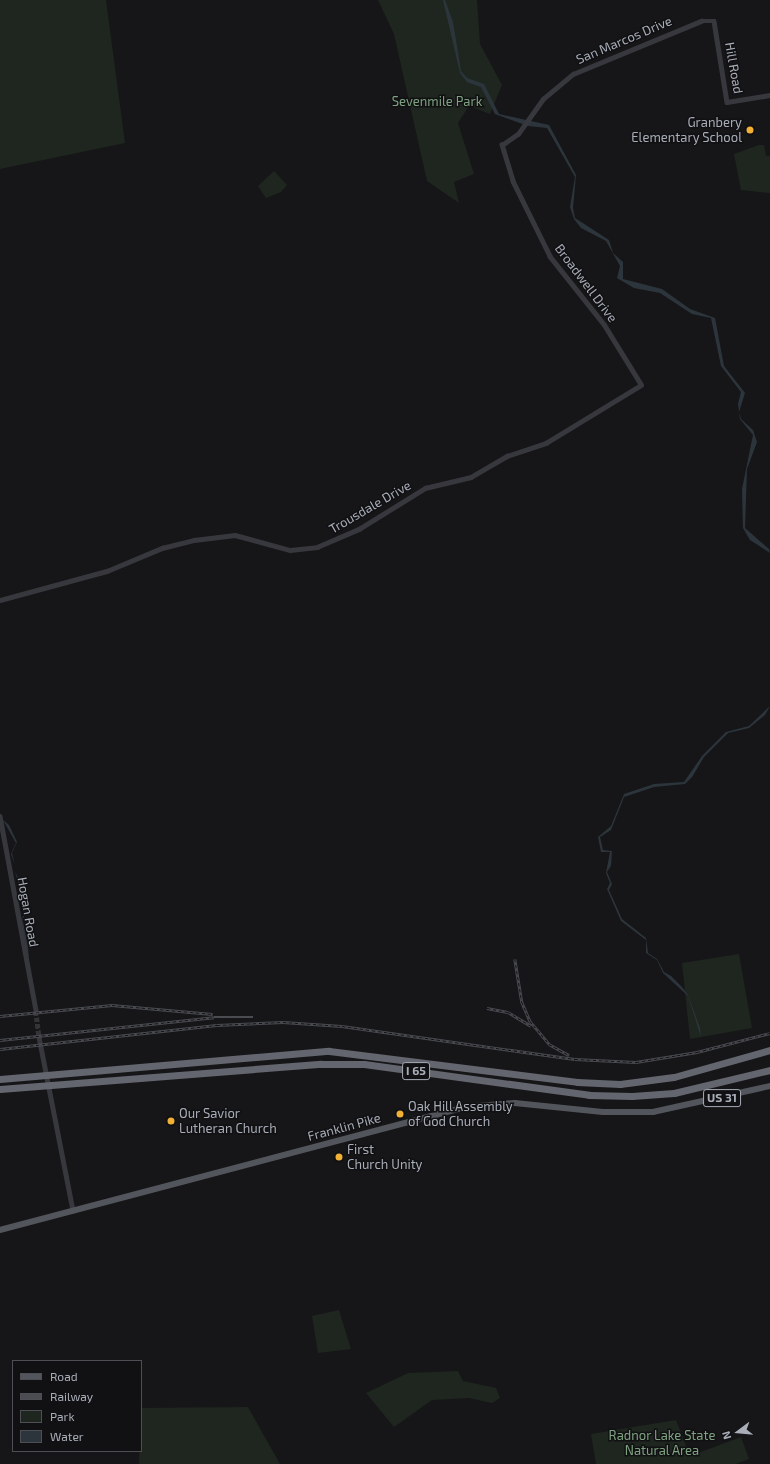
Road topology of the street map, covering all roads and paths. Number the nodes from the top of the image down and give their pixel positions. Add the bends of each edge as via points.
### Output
1 (714, 21) joint
2 (770, 95) edge
3 (502, 145) joint
4 (641, 385) joint
5 (0, 600) edge
6 (0, 816) edge
7 (36, 1011) tunnel mouth
8 (39, 1036) tunnel mouth
9 (770, 1050) edge
10 (770, 1070) edge
11 (0, 1079) edge
12 (770, 1086) edge
13 (0, 1089) edge
14 (73, 1211) junction
15 (0, 1230) edge

1 - 2 street, Hill Road via 727,102
1 - 3 street, San Marcos Drive via 686,26 581,69 554,88 524,126
3 - 4 street, Broadwell Drive via 513,182 550,257 604,325
4 - 5 street, Trousdale Drive via 546,443 507,456 471,477 425,488 365,526 315,548 288,550 238,535 189,541 108,570
6 - 7 street, Hogan Road
8 - 14 street
9 - 11 highway, I 65 via 674,1077 614,1084 329,1051
10 - 13 highway, I 65 via 674,1093 632,1096 589,1095 364,1064 322,1064
12 - 14 main road, Franklin Pike / US 31 via 653,1112 603,1112 515,1102 465,1107
14 - 15 main road, Franklin Pike / US 31

